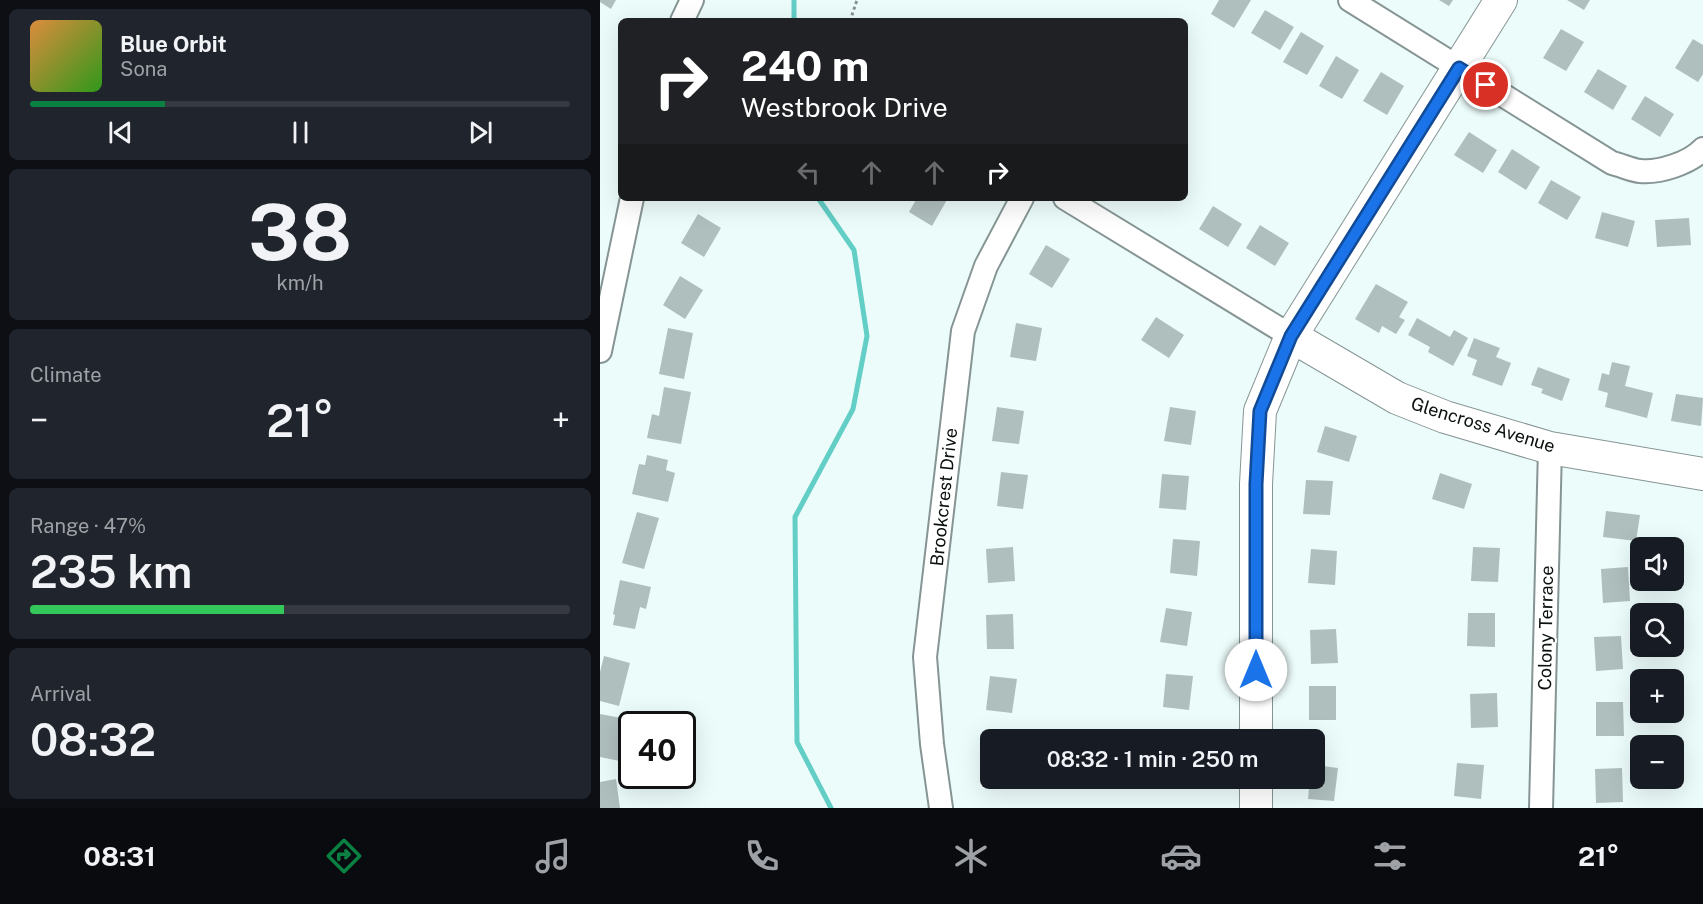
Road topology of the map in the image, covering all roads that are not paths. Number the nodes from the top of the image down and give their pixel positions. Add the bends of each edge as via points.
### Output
1 (692, 0) edge
2 (1350, 0) edge
3 (1501, 0) edge
4 (683, 18) edge
5 (1459, 68) junction
6 (1703, 149) edge
7 (631, 201) edge
8 (1020, 201) edge
9 (1070, 201) edge
10 (1291, 336) junction
11 (600, 351) edge
12 (1550, 448) junction
13 (1703, 474) edge
14 (1256, 729) edge
15 (1256, 789) edge
16 (941, 808) edge
17 (1256, 808) edge
18 (1541, 808) edge

1 - 4 street
2 - 5 street
3 - 5 street
5 - 6 street via 1612,163 1641,171 1674,167
5 - 10 street
7 - 11 street
8 - 16 street, Brookcrest Drive via 986,266 963,331 926,657
9 - 10 street, Glencross Avenue
10 - 12 street, Glencross Avenue via 1397,398 1445,417
10 - 14 street via 1260,411 1256,484
12 - 13 street, Glencross Avenue
12 - 18 street, Colony Terrace
15 - 17 street

